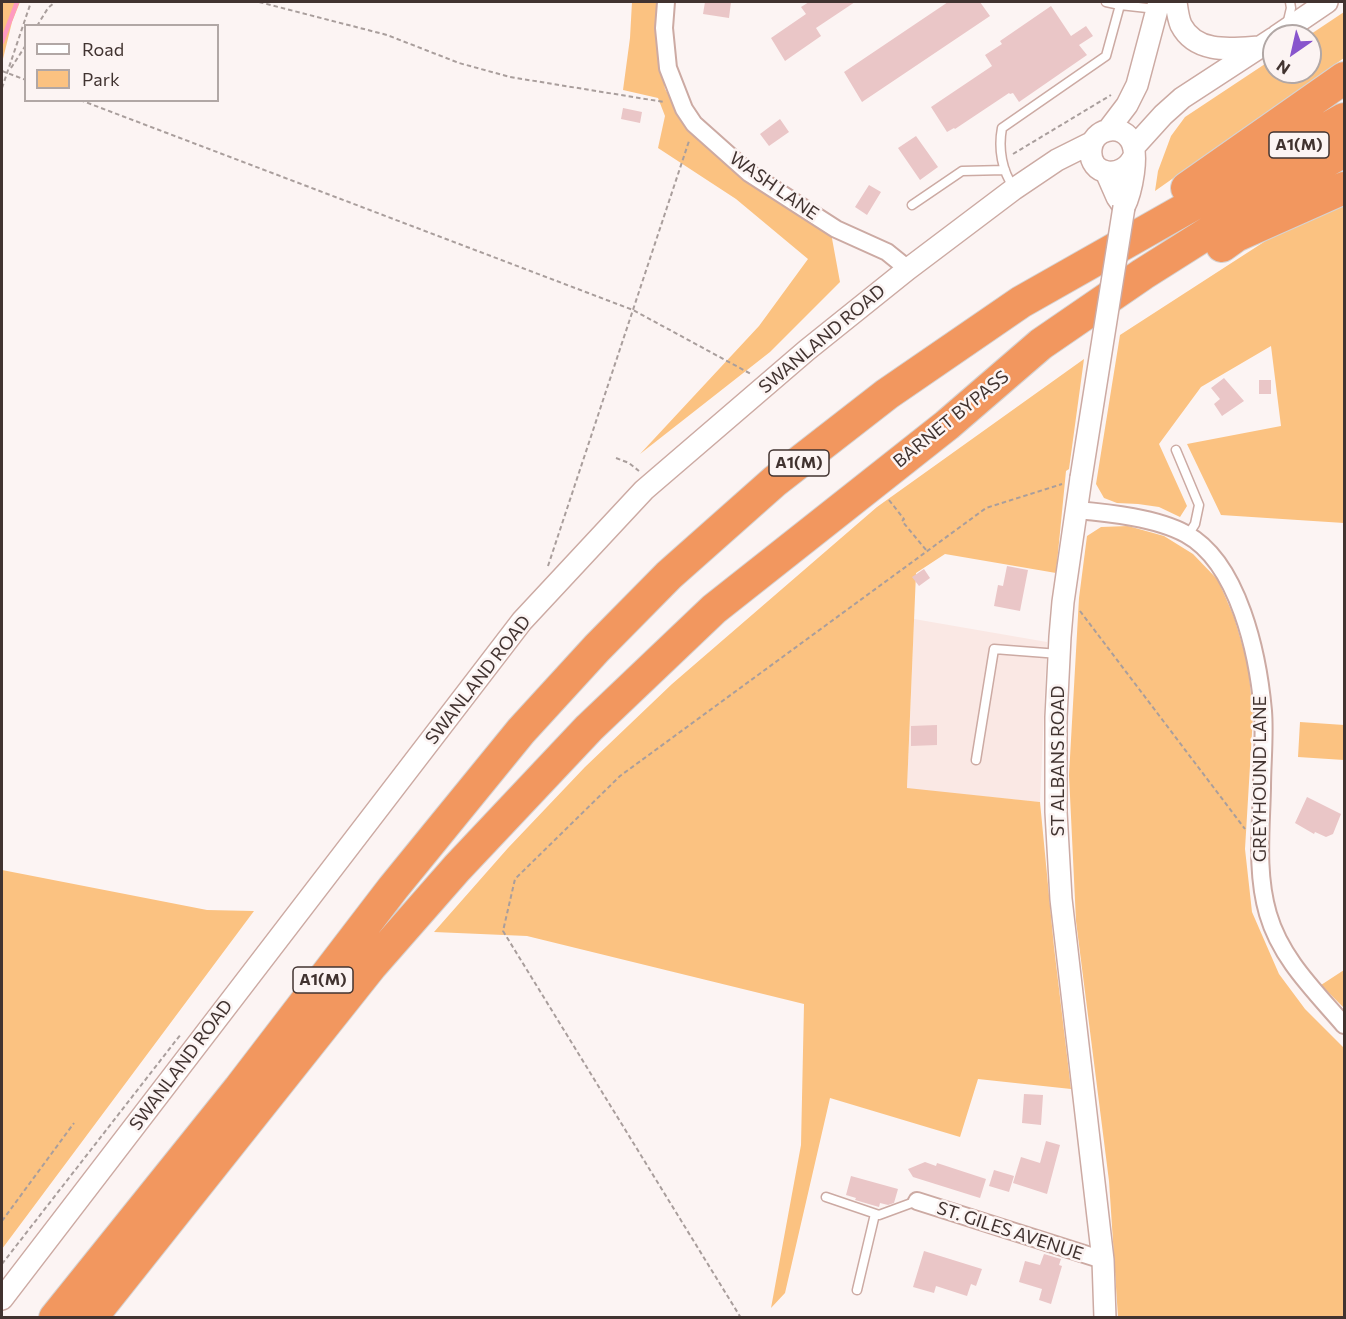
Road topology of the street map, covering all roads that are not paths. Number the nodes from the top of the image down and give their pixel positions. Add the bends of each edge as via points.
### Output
1 (666, 2) edge
2 (1106, 2) edge
3 (1290, 2) edge
4 (1327, 2) edge
5 (1164, 4) edge
6 (1120, 5) junction
7 (1282, 24) edge
8 (1295, 24) edge
9 (1262, 41) edge
10 (1262, 46) edge
11 (1344, 78) edge
12 (1344, 119) edge
13 (1100, 151) junction
14 (1344, 151) edge
15 (1134, 152) junction
16 (1009, 179) junction
17 (1344, 188) edge
18 (912, 205) dead end
19 (1124, 207) junction
20 (908, 269) junction
21 (1021, 302) junction
22 (947, 424) junction
23 (1176, 450) dead end
24 (1076, 510) junction
25 (1188, 535) junction
26 (1059, 654) junction
27 (976, 760) dead end
28 (1344, 1024) edge
29 (826, 1197) dead end
30 (917, 1201) joint
31 (875, 1214) junction
32 (1102, 1260) junction
33 (857, 1290) dead end
34 (2, 1299) edge
35 (55, 1317) edge
36 (92, 1317) edge
37 (1105, 1317) edge

1 - 20 street, WASH LANE via 663,28 668,68 694,124 749,173 836,229 887,252
2 - 6 lane
3 - 7 lane via 1291,8
4 - 8 street
5 - 6 lane
5 - 9 street via 1195,40 1207,46 1221,50
5 - 13 street via 1132,96
6 - 16 lane via 1106,56 1002,128 999,142
10 - 15 street via 1182,98 1162,115
11 - 21 highway, A1(M)
12 - 21 highway, A1(M)
13 - 15 street via 1122,132 1131,141
13 - 15 street via 1119,172
13 - 16 street, SWANLAND ROAD via 1058,160
13 - 19 street
14 - 22 highway, BARNET BYPASS / A1(M) via 1143,274 1041,344
15 - 19 street, ST ALBANS ROAD
16 - 18 lane via 962,171
16 - 20 street, SWANLAND ROAD
17 - 22 highway, A1(M) via 1236,236
19 - 24 street, ST ALBANS ROAD, bridge
20 - 34 street, SWANLAND ROAD via 652,483 522,621
21 - 35 highway, A1(M) via 887,394 775,481 669,575 597,648 521,731 401,879
22 - 36 highway, BARNET BYPASS / A1(M) via 714,609 589,728 456,868 371,966
23 - 25 lane via 1199,505
24 - 25 street, GREYHOUND LANE via 1163,523
24 - 26 street, ST ALBANS ROAD
25 - 28 street, GREYHOUND LANE via 1213,557 1226,576 1256,663 1263,713 1260,881 1268,915 1279,944 1297,971
26 - 27 lane via 994,649
26 - 32 street, ST ALBANS ROAD via 1056,812 1061,899
29 - 31 lane
30 - 31 lane
30 - 32 street, ST. GILES AVENUE
31 - 33 lane
32 - 37 street, ST ALBANS ROAD

